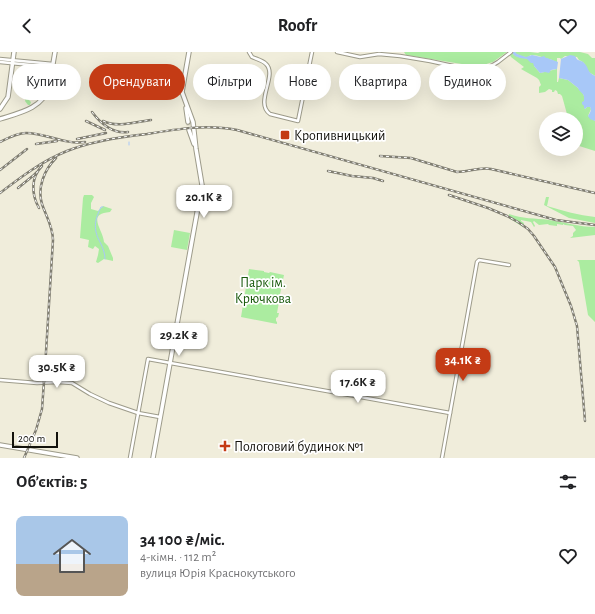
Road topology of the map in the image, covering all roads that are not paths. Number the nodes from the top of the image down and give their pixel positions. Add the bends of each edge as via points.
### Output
1 (14, 52) edge
2 (54, 52) edge
3 (189, 52) edge
4 (249, 52) edge
5 (312, 52) edge
6 (337, 52) edge
7 (511, 52) edge
8 (0, 59) edge
9 (0, 62) edge
10 (13, 62) junction
11 (32, 64) edge
12 (52, 64) edge
13 (41, 100) edge
14 (186, 103) junction
15 (0, 109) edge
16 (0, 119) edge
17 (188, 122) tunnel mouth
18 (189, 130) tunnel mouth
19 (196, 149) junction
20 (509, 265) dead end
21 (170, 363) junction
22 (0, 380) edge
23 (138, 413) junction
24 (450, 413) junction
25 (160, 418) junction
26 (0, 445) edge
27 (78, 458) edge
28 (130, 458) edge
29 (153, 458) edge
30 (442, 458) edge

1 - 10 main road
2 - 12 main road
3 - 14 main road via 182,90
4 - 5 street via 268,68 265,109 270,114 298,120
6 - 7 street via 360,57 379,54 400,56 472,69 488,67
8 - 10 street
9 - 10 street
10 - 11 street
10 - 15 main road via 8,97
13 - 16 main road via 24,111
14 - 17 main road
14 - 19 main road via 193,122
18 - 19 main road
19 - 21 main road via 202,183
20 - 24 street via 479,260 477,262
21 - 23 street via 148,359
21 - 24 street
21 - 25 main road
22 - 23 street via 72,383 90,394
23 - 25 street
23 - 28 street
24 - 30 street
25 - 29 main road
26 - 27 main road

